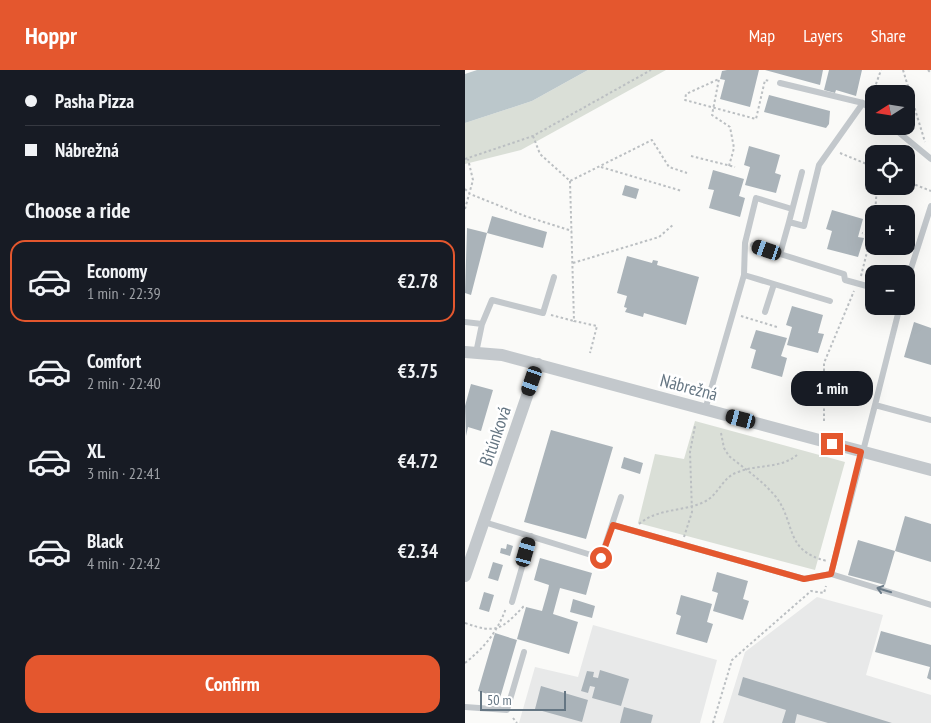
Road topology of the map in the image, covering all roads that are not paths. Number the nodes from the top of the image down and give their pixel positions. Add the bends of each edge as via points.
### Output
1 (780, 83) road end
2 (863, 104) joint
3 (902, 135) edge
4 (929, 158) edge
5 (802, 172) dead end
6 (931, 206) edge
7 (792, 208) junction
8 (789, 222) junction
9 (753, 245) dead end
10 (780, 254) junction
11 (912, 265) edge
12 (744, 275) junction
13 (554, 277) dead end
14 (774, 284) junction
15 (865, 286) edge
16 (830, 301) dead end
17 (765, 312) dead end
18 (898, 315) edge
19 (465, 322) edge
20 (481, 324) junction
21 (471, 352) edge
22 (538, 364) junction
23 (875, 405) junction
24 (705, 410) junction
25 (931, 420) edge
26 (861, 452) junction
27 (931, 470) edge
28 (621, 497) dead end
29 (484, 522) junction
30 (613, 525) junction
31 (531, 536) junction
32 (471, 542) edge
33 (831, 574) junction
34 (465, 576) edge
35 (510, 602) road end
36 (931, 605) edge
37 (524, 652) dead end
38 (465, 707) edge

1 - 2 lane
2 - 8 lane via 819,166 804,226
3 - 4 lane
5 - 7 lane
6 - 11 lane
7 - 8 lane
7 - 12 lane via 756,198 745,243
8 - 10 lane
9 - 10 lane
10 - 15 lane via 844,274 845,280
12 - 14 lane
12 - 24 lane
13 - 20 lane via 543,313 492,300
14 - 16 lane
14 - 17 lane
18 - 23 lane
19 - 20 lane
20 - 21 lane
21 - 22 street, Nábrežná via 502,355
22 - 24 street, Nábrežná
22 - 29 street, Bitúnková
23 - 25 lane
23 - 26 lane
24 - 26 street, Nábrežná
26 - 27 street, Nábrežná
26 - 33 lane
28 - 30 lane
29 - 31 lane
29 - 32 street, Bitúnková
30 - 31 lane via 601,558
30 - 33 lane via 804,579
31 - 35 lane
32 - 34 street, Bitúnková
36 -> 33 lane
37 - 38 lane via 507,710

